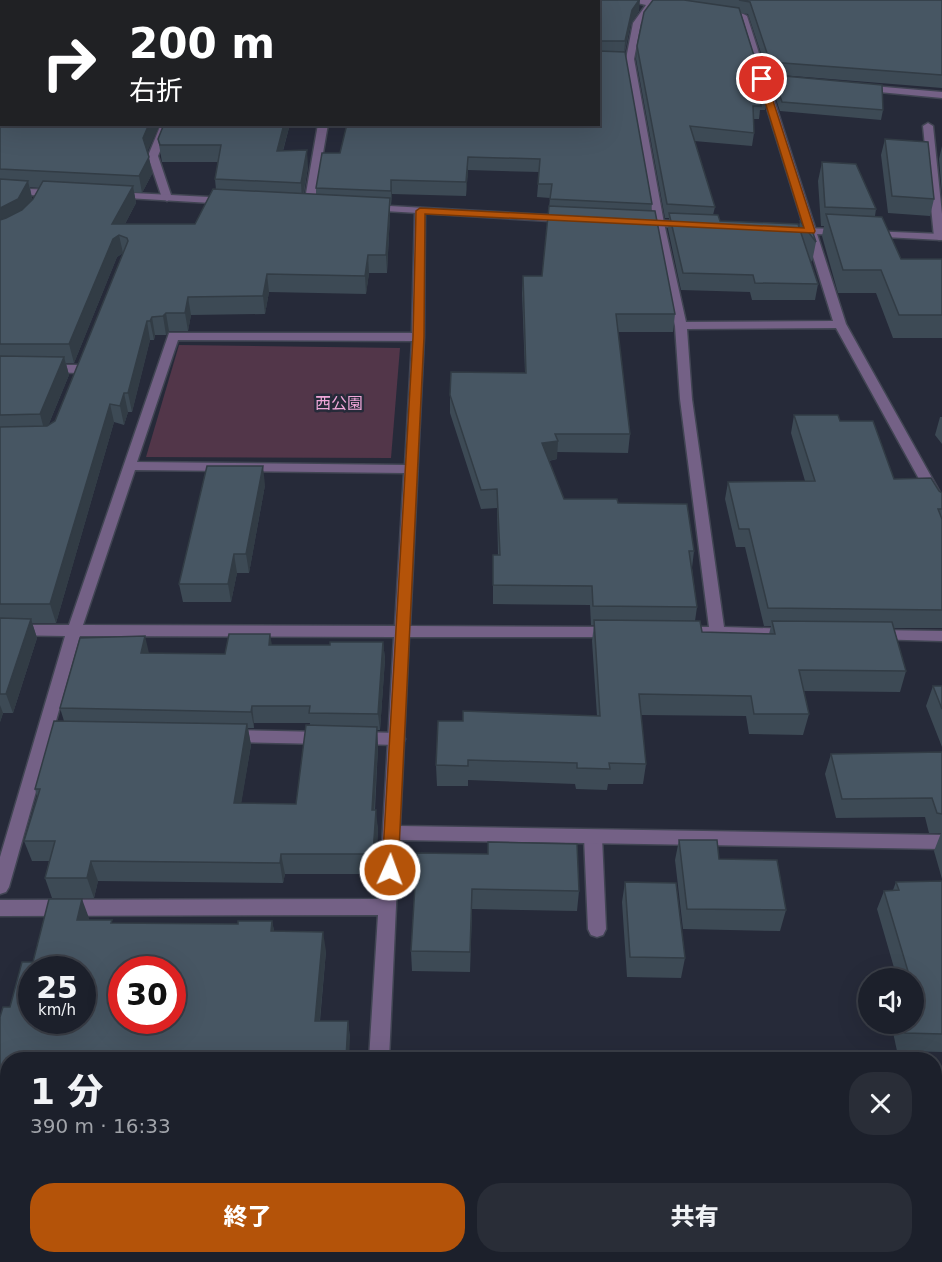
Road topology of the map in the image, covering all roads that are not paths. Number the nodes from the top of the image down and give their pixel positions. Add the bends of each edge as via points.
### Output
1 (628, 0) edge
2 (653, 2) edge
3 (686, 8) edge
4 (709, 11) edge
5 (852, 87) edge
6 (942, 95) edge
7 (165, 126) edge
8 (323, 126) edge
9 (928, 126) dead end
10 (0, 191) edge
11 (65, 193) edge
12 (99, 195) edge
13 (167, 198) junction
14 (238, 201) edge
15 (297, 204) edge
16 (364, 208) edge
17 (420, 211) junction
18 (579, 219) edge
19 (625, 222) edge
20 (659, 224) junction
21 (695, 225) edge
22 (777, 230) edge
23 (810, 231) junction
24 (941, 237) edge
25 (840, 324) junction
26 (681, 326) junction
27 (418, 337) junction
28 (34, 369) edge
29 (80, 369) edge
30 (129, 466) junction
31 (411, 469) junction
32 (942, 508) edge
33 (0, 630) edge
34 (74, 631) junction
35 (624, 632) edge
36 (670, 632) edge
37 (717, 632) junction
38 (403, 633) junction
39 (800, 633) edge
40 (859, 634) edge
41 (942, 636) edge
42 (209, 736) edge
43 (397, 739) junction
44 (392, 833) junction
45 (593, 837) junction
46 (942, 842) edge
47 (0, 886) edge
48 (389, 907) junction
49 (0, 908) edge
50 (597, 929) dead end
51 (379, 1052) edge

1 - 2 street
2 - 3 street
2 - 20 street via 637,23 625,59
4 - 23 street via 743,16 767,80
5 - 6 street
7 - 13 street via 153,156
8 - 15 street via 314,205
9 - 24 street
10 - 11 street via 40,197
12 - 13 street
13 - 14 street
16 - 17 street
17 - 18 street
17 - 27 street
19 - 20 street
20 - 21 street
20 - 26 street
22 - 23 street
23 - 24 street
23 - 25 street
25 - 26 street
25 - 32 street
26 - 37 street via 686,399
27 - 30 street via 172,336
27 - 31 street
28 - 29 street
30 - 31 street
30 - 34 street
31 - 38 street
33 - 34 street
34 - 38 street
34 - 47 street via 50,733
35 - 38 street
36 - 37 street
37 - 39 street
38 - 43 street
40 - 41 street
42 - 43 street
43 - 44 street
44 - 45 street
44 - 48 street
45 - 46 street
45 - 50 street
48 - 49 street
48 - 51 street

